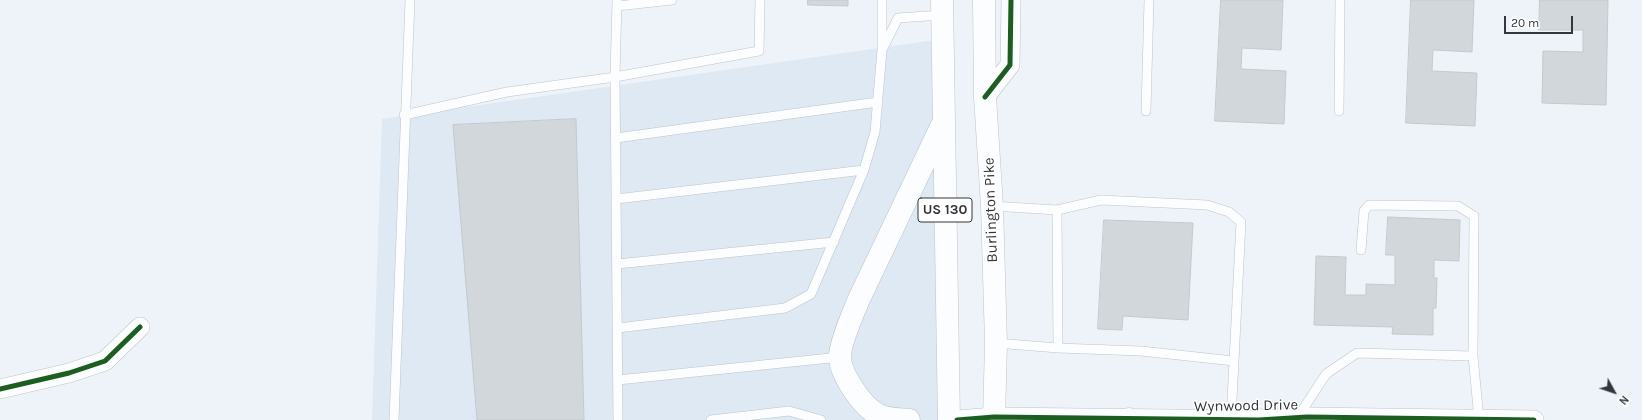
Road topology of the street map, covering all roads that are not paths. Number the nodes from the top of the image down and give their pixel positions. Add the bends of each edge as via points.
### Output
1 (410, 0) edge
2 (672, 0) edge
3 (760, 0) edge
4 (882, 0) edge
5 (984, 0) edge
6 (1011, 0) edge
7 (1149, 0) edge
8 (1340, 0) edge
9 (617, 3) edge
10 (942, 8) edge
11 (882, 50) junction
12 (615, 77) junction
13 (986, 97) junction
14 (878, 102) junction
15 (1146, 111) dead end
16 (1339, 111) dead end
17 (404, 115) junction
18 (943, 124) junction
19 (616, 138) junction
20 (864, 170) junction
21 (616, 199) junction
22 (992, 206) junction
23 (1057, 210) junction
24 (834, 242) junction
25 (1361, 250) dead end
26 (617, 264) junction
27 (140, 327) dead end
28 (618, 328) junction
29 (996, 343) junction
30 (1058, 348) junction
31 (1473, 356) junction
32 (840, 357) junction
33 (1234, 361) junction
34 (618, 380) junction
35 (0, 389) edge
36 (1304, 418) edge
37 (994, 419) edge
38 (1130, 419) edge
39 (1231, 419) junction
40 (1378, 419) edge
41 (1479, 419) edge
42 (394, 420) edge
43 (618, 420) edge
44 (711, 420) edge
45 (821, 420) edge
46 (909, 420) edge
47 (949, 420) edge
48 (958, 420) edge
49 (1258, 420) edge
50 (1534, 420) edge

1 - 17 lane
2 - 9 lane
3 - 12 lane via 759,51
4 - 11 lane
5 - 13 highway, Burlington Pike / US 130
6 - 13 street via 1010,65
7 - 15 lane
8 - 16 lane
9 - 12 lane
10 - 11 lane via 898,18
10 - 18 highway, US 130
11 - 14 lane
12 - 17 lane via 507,92
12 - 19 lane
13 - 22 highway, Burlington Pike / US 130
14 - 19 lane
14 - 20 lane via 875,132
17 - 42 lane
18 - 32 highway via 859,299 848,326
18 - 47 highway, US 130
19 - 21 lane
20 - 21 lane
20 - 24 lane
21 - 26 lane
22 - 23 lane
22 - 29 highway, Burlington Pike / US 130
23 - 30 lane
23 - 33 lane via 1100,200 1207,205 1230,212 1241,222
24 - 26 lane
24 - 28 lane via 811,294 785,308
25 - 31 lane via 1364,211 1368,205 1458,206 1474,216
26 - 28 lane
27 - 35 street via 105,360 69,373
28 - 34 lane
29 - 30 lane
29 - 37 highway, Burlington Pike / US 130
30 - 33 lane via 1141,351
31 - 36 lane via 1357,353 1326,374
31 - 41 lane
32 - 34 lane
32 - 46 highway via 854,392 866,406 879,415
33 - 39 lane
34 - 43 lane
36 - 40 street, Wynwood Drive
36 - 49 street, Wynwood Drive
37 - 38 street, Wynwood Drive
37 - 48 street, Wynwood Drive
38 - 39 street, Wynwood Drive
39 - 49 street, Wynwood Drive
40 - 41 street, Wynwood Drive
41 - 50 street, Wynwood Drive
44 - 45 lane via 790,411

